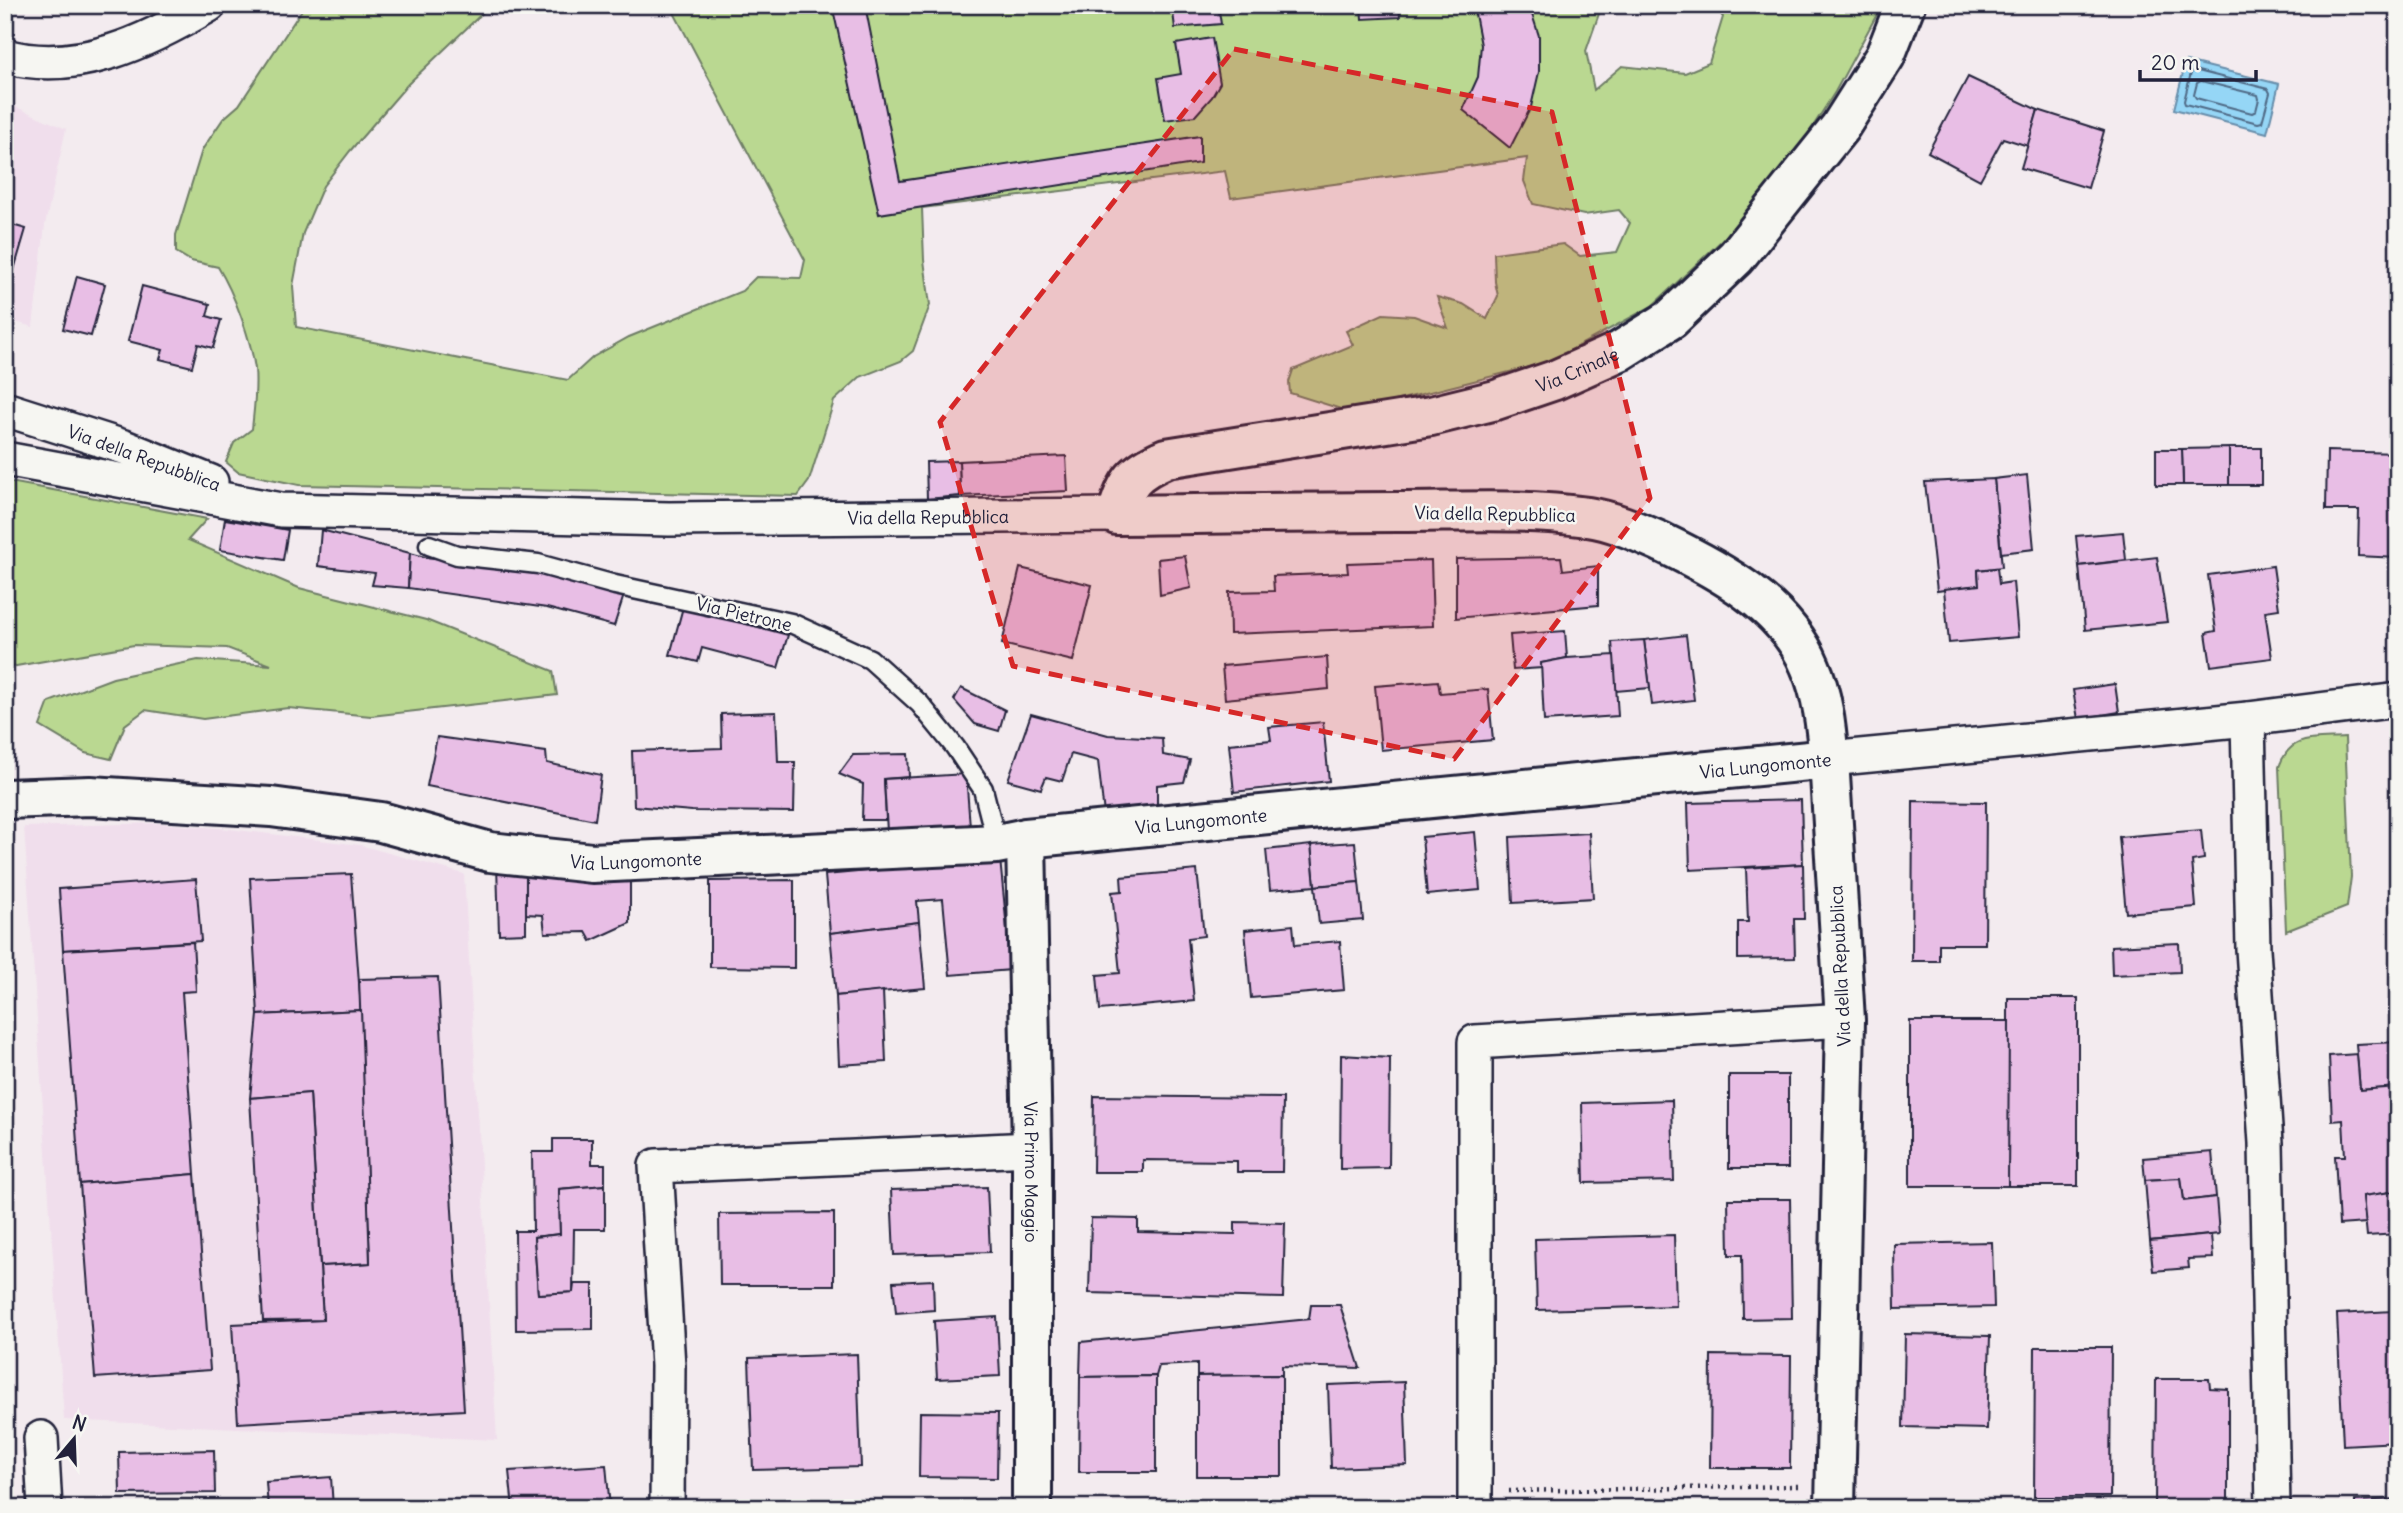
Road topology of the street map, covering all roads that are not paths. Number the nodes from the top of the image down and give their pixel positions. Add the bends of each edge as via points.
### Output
1 (209, 5) edge
2 (1905, 5) edge
3 (5, 56) edge
4 (5, 409) edge
5 (5, 458) edge
6 (281, 510) junction
7 (1117, 515) junction
8 (429, 545) dead end
9 (2398, 700) edge
10 (2248, 719) junction
11 (1829, 759) junction
12 (5, 799) edge
13 (1012, 841) junction
14 (1845, 1020) junction
15 (1032, 1149) junction
16 (41, 1438) dead end
17 (1835, 1497) edge
18 (1476, 1499) edge
19 (45, 1508) edge
20 (667, 1508) edge
21 (1032, 1508) edge
22 (2273, 1508) edge

1 - 3 street via 162,33 99,56 52,62
2 - 7 street, Via Crinale via 1885,56 1840,127 1736,257 1671,319 1620,351 1496,400 1431,416 1166,458 1145,468 1124,489
4 - 6 street, Via della Repubblica via 124,447
5 - 6 street, Via della Repubblica
6 - 7 street, Via della Repubblica via 669,519
7 - 11 street, Via della Repubblica via 1554,512 1624,525 1714,569 1783,623 1810,665 1820,695
8 - 13 lane, Via Pietrone via 457,555 538,564 791,624 870,659 920,704 955,747
9 - 10 street, Via Lungomonte
10 - 11 street, Via Lungomonte
10 - 22 street via 2253,949 2266,1143
11 - 13 street, Via Lungomonte
11 - 14 street, Via della Repubblica
12 - 13 street, Via Lungomonte via 90,796 271,807 381,822 490,852 592,863
13 - 15 street, Via Primo Maggio
14 - 17 street, Via della Repubblica
14 - 18 street via 1475,1042
15 - 20 street via 656,1166 668,1366
15 - 21 street, Via Primo Maggio
16 - 19 street

